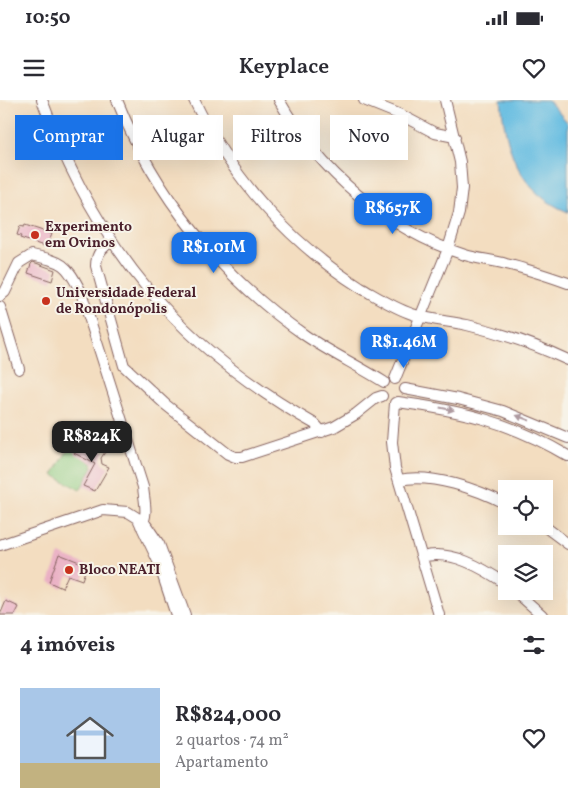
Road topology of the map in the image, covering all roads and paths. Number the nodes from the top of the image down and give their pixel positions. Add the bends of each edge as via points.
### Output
1 (42, 100) edge
2 (116, 100) edge
3 (194, 100) edge
4 (279, 100) edge
5 (364, 100) edge
6 (445, 100) edge
7 (455, 137) junction
8 (111, 242) junction
9 (448, 249) junction
10 (568, 283) edge
11 (0, 296) edge
12 (0, 307) edge
13 (420, 317) junction
14 (568, 360) edge
15 (19, 369) dead end
16 (395, 379) junction
17 (384, 382) junction
18 (405, 389) junction
19 (382, 396) junction
20 (397, 402) junction
21 (322, 432) junction
22 (568, 438) edge
23 (568, 456) edge
24 (399, 480) junction
25 (498, 500) edge
26 (141, 522) junction
27 (553, 533) edge
28 (0, 544) edge
29 (568, 544) edge
30 (156, 546) junction
31 (422, 557) junction
32 (498, 579) edge
33 (525, 600) edge
34 (176, 615) edge
35 (185, 615) edge
36 (439, 615) edge
37 (542, 615) edge

1 - 8 street via 77,180
2 - 17 street via 157,180 215,258 288,323
3 - 13 street via 237,174 281,224 350,281 389,304
4 - 9 street via 308,143 348,186 396,222
5 - 7 street via 435,133
6 - 7 street
7 - 9 street via 461,194 458,220
8 - 21 street via 153,296 200,344 255,387 315,424
8 - 21 street via 100,251 96,266 124,366 159,399 207,439 235,456
9 - 10 street
9 - 13 street
11 - 26 street via 19,263 32,255 53,260 68,269 81,292 143,487 146,513
12 - 15 street
13 - 14 street via 491,331
13 - 16 street
16 - 17 street
16 - 18 street via 402,382
17 - 19 street
18 - 20 street via 404,396
22 -> 18 street via 496,409
19 - 20 street via 387,402
19 - 21 street via 346,421
20 -> 23 street via 484,418 520,431
20 - 24 street via 392,442
24 - 25 street via 415,478 451,484
24 - 31 street
26 - 28 street via 128,512 103,510
26 - 30 street
27 - 29 street
30 - 34 street
30 - 35 street
31 - 32 street via 438,554 454,558
31 - 36 street
33 - 37 street

